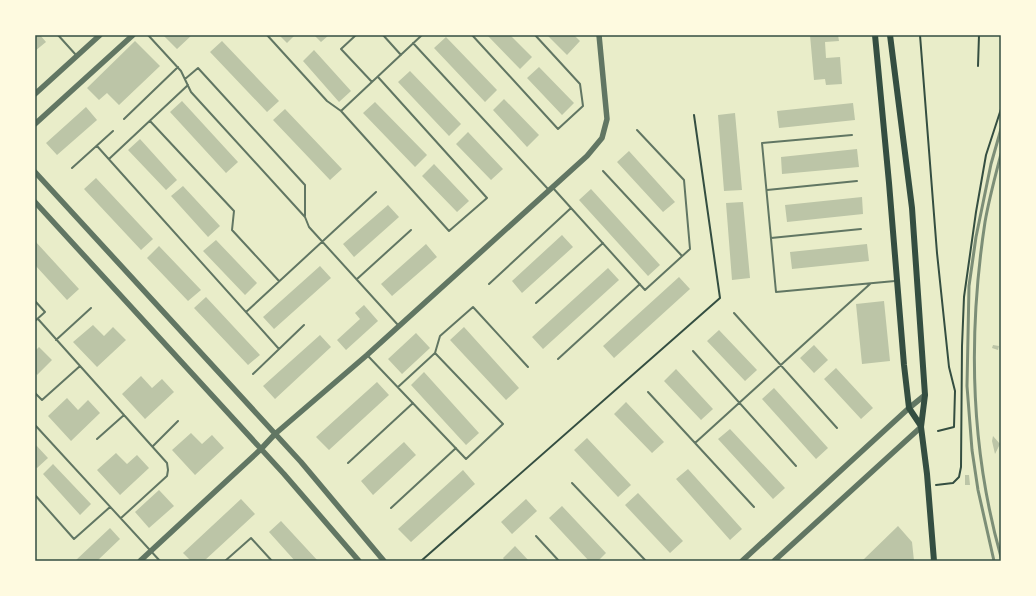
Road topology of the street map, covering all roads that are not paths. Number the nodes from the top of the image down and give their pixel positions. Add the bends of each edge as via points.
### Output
1 (58, 35) edge
2 (100, 35) edge
3 (133, 35) edge
4 (148, 35) edge
5 (267, 35) edge
6 (356, 35) edge
7 (383, 35) edge
8 (422, 35) edge
9 (472, 35) edge
10 (535, 35) edge
11 (598, 35) edge
12 (875, 35) edge
13 (890, 35) edge
14 (413, 43) junction
15 (401, 55) junction
16 (77, 56) junction
17 (178, 67) junction
18 (378, 77) junction
19 (185, 79) junction
20 (372, 82) junction
21 (188, 85) junction
22 (35, 94) edge
23 (341, 111) junction
24 (124, 118) dead end
25 (150, 121) junction
26 (35, 124) edge
27 (637, 130) dead end
28 (113, 131) dead end
29 (852, 135) dead end
30 (97, 146) junction
31 (109, 159) junction
32 (72, 168) dead end
33 (603, 171) dead end
34 (35, 172) edge
35 (857, 181) dead end
36 (551, 188) junction
37 (767, 190) junction
38 (376, 192) dead end
39 (35, 202) edge
40 (571, 208) junction
41 (305, 217) junction
42 (861, 229) dead end
43 (411, 230) dead end
44 (771, 238) junction
45 (322, 241) junction
46 (603, 243) junction
47 (682, 256) junction
48 (356, 279) junction
49 (279, 281) junction
50 (897, 281) junction
51 (871, 283) junction
52 (488, 284) dead end
53 (640, 284) junction
54 (35, 301) edge
55 (536, 303) dead end
56 (92, 308) dead end
57 (246, 312) junction
58 (734, 313) dead end
59 (38, 319) junction
60 (35, 322) edge
61 (304, 325) dead end
62 (399, 326) junction
63 (56, 340) junction
64 (279, 349) junction
65 (693, 351) dead end
66 (435, 353) junction
67 (367, 355) junction
68 (558, 359) dead end
69 (780, 365) junction
70 (80, 366) junction
71 (528, 367) dead end
72 (253, 374) dead end
73 (398, 387) junction
74 (648, 392) dead end
75 (35, 393) edge
76 (925, 395) junction
77 (414, 403) junction
78 (739, 403) junction
79 (909, 408) junction
80 (124, 415) junction
81 (178, 421) dead end
82 (35, 425) edge
83 (921, 426) junction
84 (837, 428) dead end
85 (275, 434) junction
86 (97, 439) dead end
87 (695, 443) junction
88 (153, 446) junction
89 (456, 448) junction
90 (262, 449) junction
91 (348, 463) dead end
92 (796, 466) dead end
93 (572, 483) dead end
94 (35, 495) edge
95 (110, 506) junction
96 (754, 507) dead end
97 (391, 508) dead end
98 (121, 518) junction
99 (536, 536) dead end
100 (151, 551) junction
101 (140, 561) edge
102 (160, 561) edge
103 (225, 561) edge
104 (272, 561) edge
105 (359, 561) edge
106 (384, 561) edge
107 (559, 561) edge
108 (646, 561) edge
109 (742, 561) edge
110 (774, 561) edge
111 (934, 561) edge

1 - 16 lane
2 - 16 street
3 - 26 street
4 - 17 lane
5 - 23 lane via 327,101
6 - 20 lane via 341,50
7 - 15 lane
8 - 14 lane
9 - 10 lane via 558,129 583,106 580,84
11 - 36 street via 607,119 602,138 587,156
12 - 50 main road
13 - 76 main road via 912,208
14 - 15 lane
14 - 36 lane
15 - 18 lane
16 - 22 street
17 - 19 lane
17 - 24 lane
18 - 20 lane
18 - 23 lane via 487,198 449,231
19 - 21 lane
19 - 41 lane via 198,68 305,185
20 - 23 lane
21 - 25 lane
21 - 41 lane via 191,92
25 - 31 lane
25 - 49 lane via 234,211 232,230
27 - 47 lane via 684,180 690,248
28 - 30 lane
29 - 37 lane via 762,143
30 - 31 lane
30 - 32 lane
31 - 57 lane
33 - 47 lane
34 - 85 street
35 - 37 lane
36 - 40 lane
36 - 62 street
37 - 44 lane
38 - 45 lane
39 - 90 street
40 - 46 lane
40 - 52 lane
41 - 45 lane via 309,227
42 - 44 lane
43 - 48 lane
44 - 51 lane via 776,292
45 - 48 lane
45 - 49 lane
46 - 53 lane
46 - 55 lane
47 - 53 lane via 646,290
48 - 62 lane
49 - 57 lane
50 - 51 lane
50 - 79 main road
51 - 69 lane
53 - 68 lane
54 - 59 lane via 45,312
56 - 63 lane
57 - 64 lane
58 - 69 lane
59 - 60 lane
59 - 63 lane
61 - 64 lane
62 - 67 street
63 - 70 lane
64 - 72 lane
65 - 78 lane
66 - 71 lane via 440,336 473,307
66 - 73 lane
66 - 89 lane via 503,424 466,459
67 - 73 lane
67 - 85 street
69 - 78 lane
69 - 84 lane
70 - 75 lane via 42,400
70 - 80 lane
73 - 77 lane
74 - 87 lane
76 - 79 street
76 - 83 main road
77 - 89 lane
77 - 91 lane
78 - 87 lane
78 - 92 lane
79 - 83 main road
79 - 109 street
80 - 86 lane
80 - 88 lane
81 - 88 lane
82 - 95 lane
83 - 110 street
83 - 111 main road
85 - 90 street
85 - 106 street
87 - 96 lane
88 - 98 lane via 167,463 166,476
89 - 97 lane
90 - 100 street
90 - 105 street
93 - 108 lane
94 - 95 lane via 74,539
95 - 98 lane
98 - 100 lane
99 - 107 lane
100 - 101 street
100 - 102 lane
103 - 104 lane via 251,538

